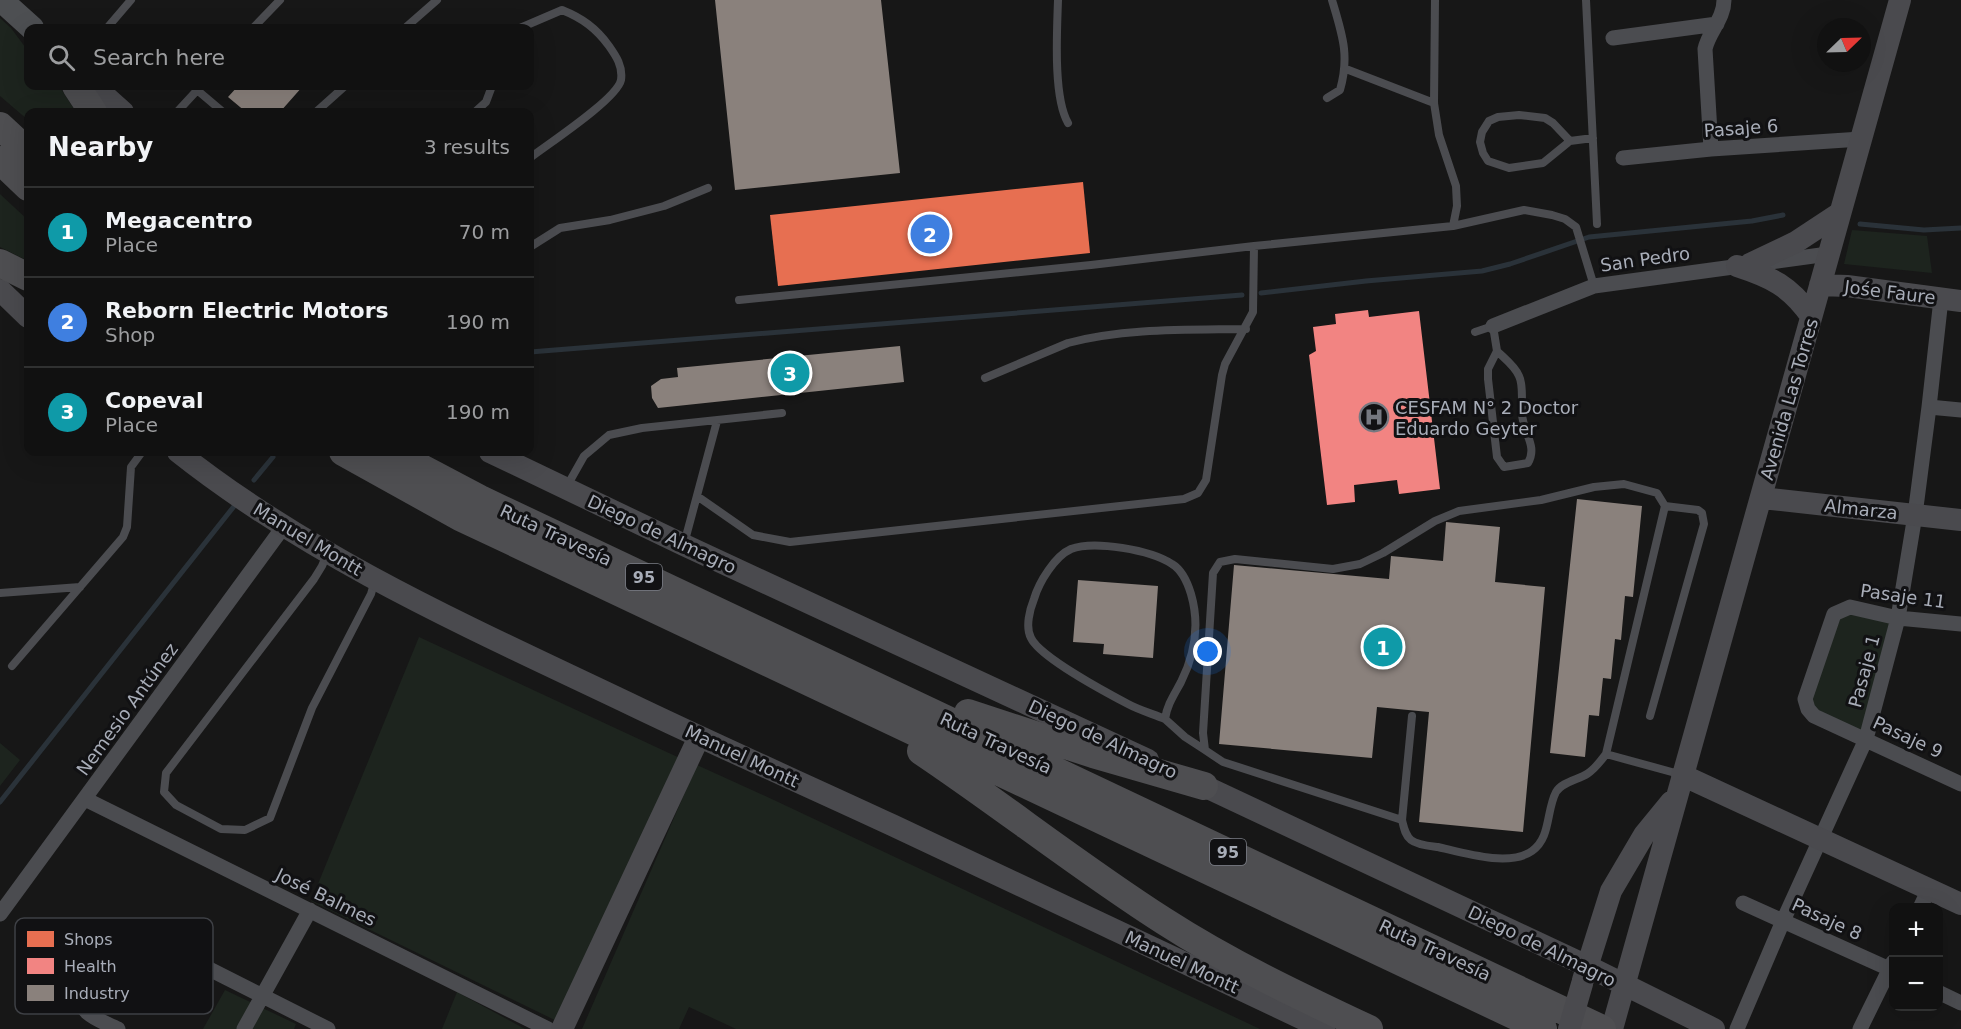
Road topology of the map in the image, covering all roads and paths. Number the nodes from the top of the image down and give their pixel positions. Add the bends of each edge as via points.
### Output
1 (1, 0) edge
2 (131, 0) edge
3 (280, 0) edge
4 (437, 0) edge
5 (1058, 0) edge
6 (1332, 0) edge
7 (1435, 0) edge
8 (1586, 0) edge
9 (1724, 0) edge
10 (1900, 0) edge
11 (28, 24) edge
12 (110, 24) edge
13 (257, 24) edge
14 (410, 24) edge
15 (528, 24) edge
16 (1717, 24) junction
17 (1613, 38) dead end
18 (1346, 69) junction
19 (79, 90) edge
20 (98, 90) edge
21 (197, 90) edge
22 (201, 90) edge
23 (341, 90) edge
24 (490, 90) edge
25 (1327, 98) dead end
26 (1434, 103) junction
27 (90, 108) edge
28 (119, 108) edge
29 (181, 108) edge
30 (220, 108) edge
31 (320, 108) edge
32 (479, 108) edge
33 (1068, 123) dead end
34 (0, 126) edge
35 (1593, 138) junction
36 (1861, 139) junction
37 (1570, 141) junction
38 (24, 148) edge
39 (1711, 149) junction
40 (534, 155) edge
41 (1623, 158) dead end
42 (0, 160) edge
43 (24, 183) edge
44 (708, 188) dead end
45 (1840, 213) junction
46 (1597, 224) dead end
47 (1453, 226) junction
48 (534, 244) edge
49 (1254, 246) junction
50 (1828, 255) junction
51 (0, 263) edge
52 (1744, 265) junction
53 (24, 275) edge
54 (1593, 279) junction
55 (1820, 285) junction
56 (0, 290) edge
57 (739, 300) dead end
58 (1951, 300) edge
59 (24, 313) edge
60 (1811, 316) junction
61 (1493, 326) junction
62 (1246, 329) junction
63 (1475, 332) dead end
64 (1497, 351) junction
65 (985, 378) dead end
66 (1929, 407) junction
67 (1961, 410) edge
68 (782, 413) dead end
69 (717, 421) junction
70 (139, 456) edge
71 (184, 456) edge
72 (350, 456) edge
73 (399, 456) edge
74 (498, 456) edge
75 (565, 489) junction
76 (697, 496) junction
77 (1762, 498) junction
78 (1665, 506) junction
79 (1915, 515) junction
80 (1961, 520) edge
81 (284, 526) junction
82 (684, 545) junction
83 (327, 553) junction
84 (375, 579) junction
85 (80, 587) junction
86 (0, 593) edge
87 (1898, 618) junction
88 (1961, 624) edge
89 (12, 666) dead end
90 (851, 688) junction
91 (1808, 709) joint
92 (1412, 716) dead end
93 (1650, 716) dead end
94 (1166, 719) junction
95 (699, 737) junction
96 (1866, 739) junction
97 (1205, 750) junction
98 (1605, 754) junction
99 (1961, 784) edge
100 (1204, 786) junction
101 (1679, 786) junction
102 (86, 799) junction
103 (1402, 820) junction
104 (1822, 838) junction
105 (1924, 898) edge
106 (1743, 903) dead end
107 (1961, 904) edge
108 (310, 910) junction
109 (0, 914) edge
110 (1783, 921) junction
111 (1889, 966) edge
112 (213, 970) edge
113 (1889, 973) edge
114 (1584, 975) junction
115 (1622, 993) junction
116 (1943, 994) edge
117 (262, 995) junction
118 (1961, 1003) edge
119 (89, 1014) edge
120 (118, 1029) edge
121 (244, 1029) edge
122 (328, 1029) edge
123 (548, 1029) edge
124 (562, 1029) edge
125 (1324, 1029) edge
126 (1369, 1029) edge
127 (1543, 1029) edge
128 (1569, 1029) edge
129 (1602, 1029) edge
130 (1612, 1029) edge
131 (1714, 1029) edge
132 (1737, 1029) edge
133 (1860, 1029) edge

1 - 11 main road
2 - 12 lane
3 - 13 lane
4 - 14 lane
5 - 33 lane via 1059,88 1062,112
6 - 18 lane via 1344,39
7 - 26 lane
8 - 35 lane
9 - 16 street via 1724,12
10 - 36 main road, Avenida Las Torres
15 - 40 lane via 562,10 580,17 602,36 619,60 621,81 608,99
16 - 17 street
16 - 39 street via 1705,49
18 - 25 lane via 1340,90
18 - 26 lane
19 - 27 highway
20 - 28 main road
21 - 29 lane
22 - 30 lane
23 - 31 lane
24 - 32 lane
26 - 47 lane via 1439,135 1456,186
34 - 38 highway
35 - 37 lane
35 - 46 lane
36 - 39 street, Pasaje 6
36 - 45 main road, Avenida Las Torres
37 - 37 lane via 1545,118 1519,115 1489,121 1479,142 1488,161 1509,168 1543,163
39 - 41 street, Pasaje 6
42 - 43 highway
44 - 48 lane via 664,207 560,228
45 - 50 main road, Avenida Las Torres
45 - 52 main road via 1796,242
47 - 49 lane
47 - 54 lane via 1524,210 1565,219 1579,233
49 - 57 lane
49 - 62 lane via 1253,312
50 - 52 street, San Pedro
50 - 55 main road, Avenida Las Torres
51 - 53 highway
52 - 54 street, San Pedro
52 - 60 main road via 1784,286
54 - 61 street, San Pedro
55 - 58 main road, Jośe Faure
55 - 60 main road, Avenida Las Torres
56 - 59 main road
58 - 66 street, Pasaje 1
60 - 77 main road, Avenida Las Torres
61 - 63 lane, San Pedro
61 - 64 lane
62 - 65 lane via 1152,331 1081,339
62 - 76 lane via 1222,375 1206,480 1198,493 1184,499 790,542 753,535
64 - 64 lane via 1488,369 1497,457 1504,467 1528,464 1532,446 1524,430 1519,376
66 - 67 street
66 - 79 street, Pasaje 1
68 - 69 lane
69 - 75 lane via 609,435 584,456
69 - 76 lane
70 - 85 lane via 131,467 123,537
71 - 81 main road, Manuel Montt
72 - 90 highway, Ruta Travesía / 95 via 460,517
73 - 90 highway, Ruta Travesía / 95
74 - 75 main road, Diego de Almagro
75 - 82 main road, Diego de Almagro
76 - 82 lane
77 - 79 main road, Almarza
77 - 101 main road, Avenida Las Torres
78 - 93 lane via 1698,510 1704,524
78 - 97 lane via 1657,493 1624,484 1594,487 1541,501 1459,511 1360,564 1333,569 1235,559 1220,562 1213,573
78 - 98 lane
79 - 80 main road, Almarza
79 - 87 street, Pasaje 1
81 - 83 main road, Manuel Montt
81 - 102 street, Nemesio Antúnez
82 - 100 main road, Diego de Almagro
83 - 84 main road, Manuel Montt
83 - 84 lane via 314,579 166,773 164,792 176,805 221,829 245,830 270,818 312,708
84 - 95 main road, Manuel Montt
85 - 86 lane
85 - 89 lane
87 - 88 street, Pasaje 11
87 - 91 street, Pasaje 11 via 1850,608 1834,614 1805,699
87 - 96 street, Pasaje 1
90 - 100 highway
90 - 126 highway via 946,767 1164,922 1290,992
90 - 127 highway, Ruta Travesía / 95
90 - 129 highway, Ruta Travesía / 95
91 - 96 street, Pasaje 9 via 1814,716
92 - 103 lane
94 - 94 lane via 1129,705 1093,684 1042,652 1030,637 1029,613 1037,588 1069,550 1089,544 1114,546 1155,556 1173,564 1183,576 1191,593 1196,633 1193,654 1166,709
94 - 97 lane
95 - 124 main road
95 - 125 main road, Manuel Montt
96 - 99 street, Pasaje 9
96 - 104 street, Pasaje 1
97 - 103 lane via 1223,762
98 - 101 lane
98 - 103 lane via 1587,773 1557,789 1541,843 1527,854 1479,857 1412,842 1404,832
100 - 114 main road, Diego de Almagro
101 - 104 main road
101 - 114 main road, Avenida Las Torres via 1611,891
101 - 115 main road, Avenida Las Torres
102 - 108 street, José Balmes
102 - 109 street, Nemesio Antúnez
104 - 105 main road
104 - 110 street, Pasaje 1
105 - 107 main road
106 - 110 street, Pasaje 8
108 - 117 street
108 - 123 street, José Balmes
110 - 111 street, Pasaje 8
110 - 132 street, Pasaje 1
112 - 117 street
113 - 133 street
114 - 115 main road, Diego de Almagro
114 - 128 main road, Avenida Las Torres, bridge
115 - 130 main road, Avenida Las Torres
115 - 131 main road, Diego de Almagro
116 - 118 street
117 - 121 street
117 - 122 street
119 - 120 street

